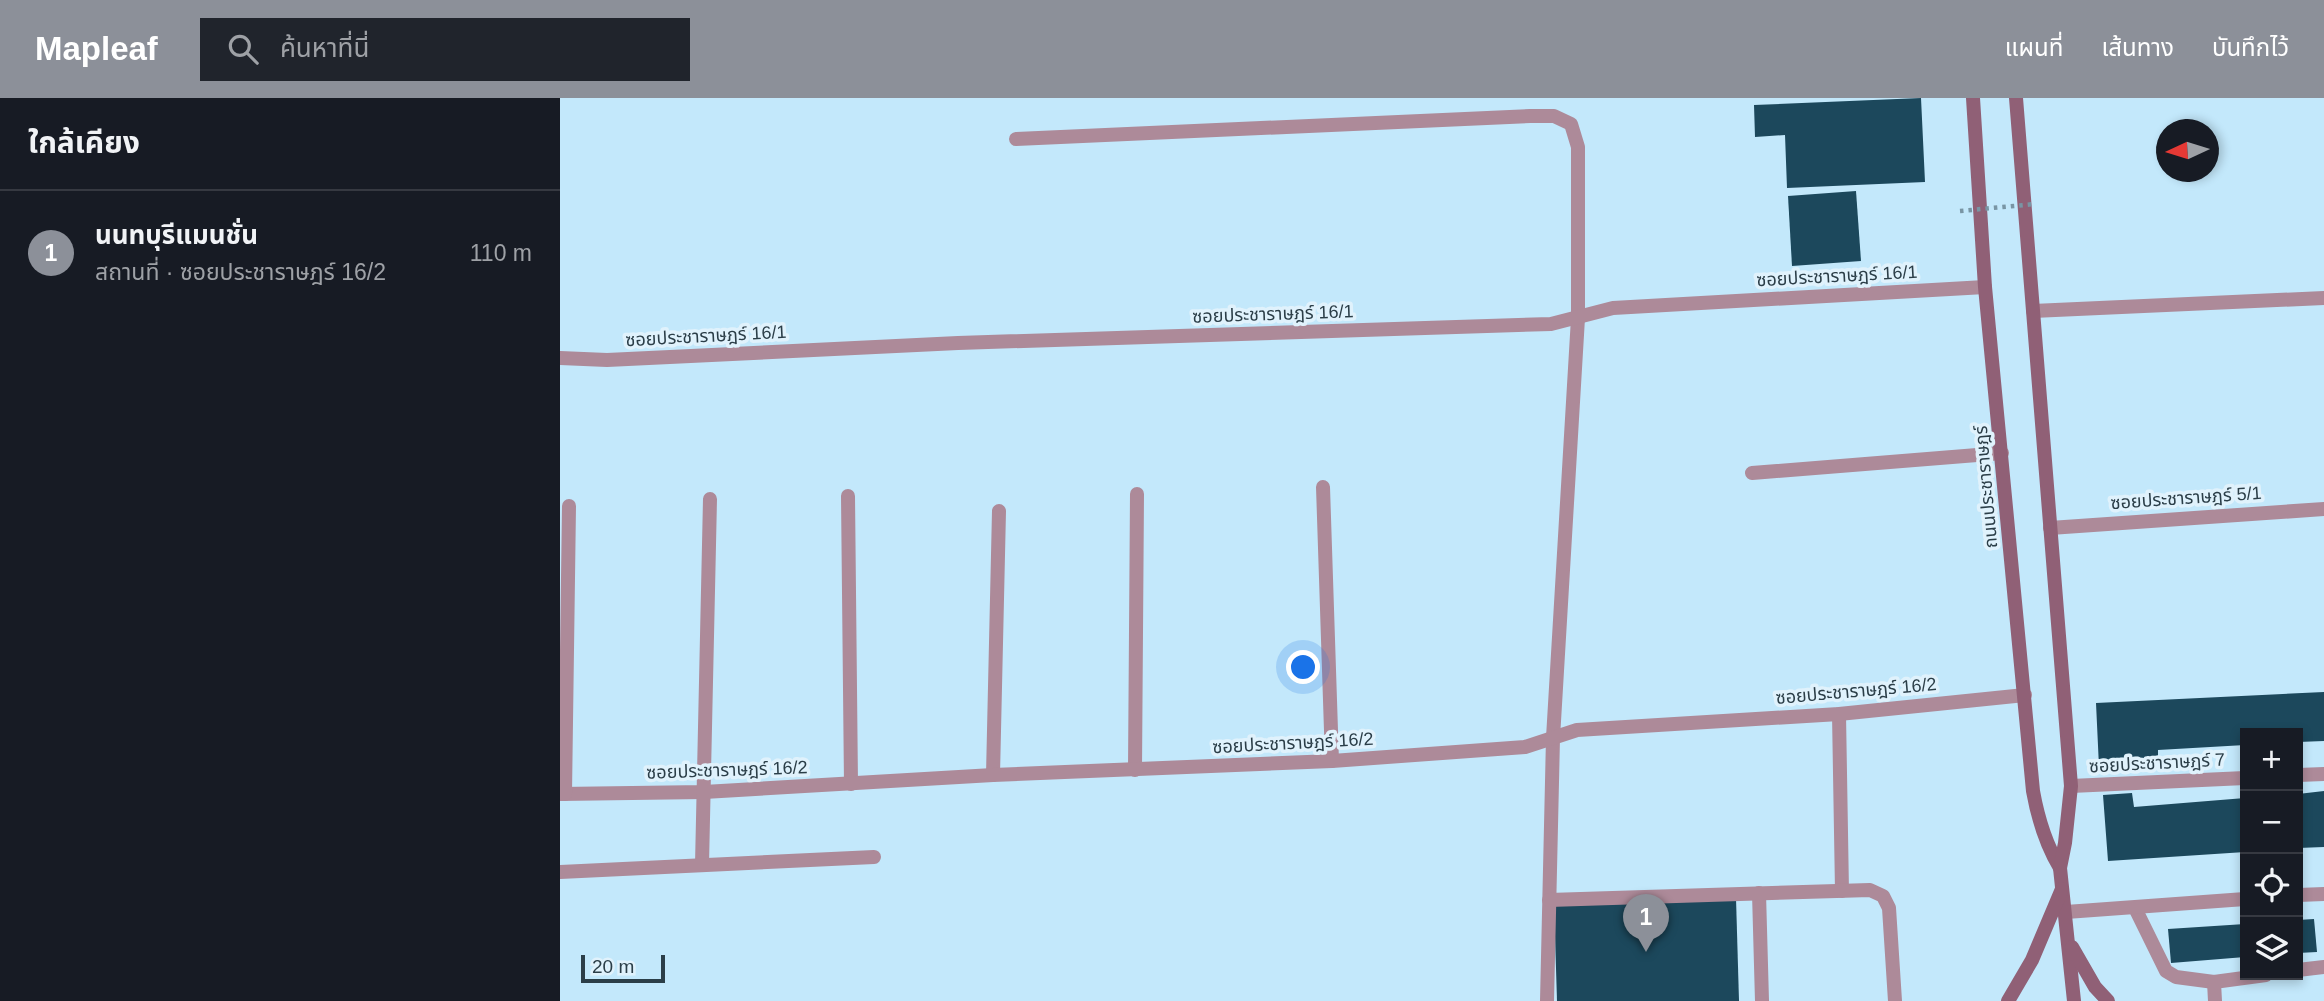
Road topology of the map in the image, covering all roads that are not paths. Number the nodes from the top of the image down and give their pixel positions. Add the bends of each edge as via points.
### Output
1 (1973, 98) edge
2 (2016, 98) edge
3 (1016, 139) dead end
4 (1985, 287) junction
5 (2324, 298) edge
6 (2032, 312) junction
7 (1578, 318) junction
8 (560, 358) edge
9 (2002, 453) junction
10 (1752, 473) dead end
11 (1323, 487) dead end
12 (1137, 494) dead end
13 (848, 496) dead end
14 (710, 499) dead end
15 (569, 506) dead end
16 (2324, 509) edge
17 (999, 511) dead end
18 (2050, 528) junction
19 (2025, 695) junction
20 (1839, 713) junction
21 (1553, 738) junction
22 (1332, 761) junction
23 (1135, 771) junction
24 (2324, 774) edge
25 (993, 775) junction
26 (2303, 775) edge
27 (2240, 778) edge
28 (851, 784) junction
29 (2071, 786) junction
30 (704, 792) junction
31 (562, 794) edge
32 (874, 857) dead end
33 (702, 865) junction
34 (2060, 868) junction
35 (560, 872) edge
36 (2063, 888) junction
37 (1842, 891) junction
38 (1759, 893) junction
39 (2324, 894) edge
40 (2303, 895) edge
41 (2240, 899) edge
42 (1549, 900) junction
43 (2135, 908) junction
44 (2066, 912) junction
45 (2069, 942) junction
46 (2324, 967) edge
47 (2303, 970) edge
48 (2240, 978) edge
49 (2214, 982) junction
50 (1547, 1001) edge
51 (1762, 1001) edge
52 (1895, 1001) edge
53 (2008, 1001) edge
54 (2074, 1001) edge
55 (2108, 1001) edge
56 (2215, 1001) edge

1 - 4 main road, ถนนประชาราษฎร์
2 - 6 main road, ถนนประชาราษฎร์
3 - 7 street via 1554,116 1571,124 1578,147
4 - 7 street, ซอยประชาราษฎร์ 16/1 via 1613,308
4 - 9 main road, ถนนประชาราษฎร์
5 - 6 street
6 - 18 main road, ถนนประชาราษฎร์
7 - 8 street, ซอยประชาราษฎร์ 16/1 via 1551,324 958,343 607,360
7 - 21 street
9 - 10 street
9 - 19 main road, ถนนประชาราษฎร์
11 - 22 street
12 - 23 street
13 - 28 street
14 - 30 street
15 - 31 street
16 - 18 street, ซอยประชาราษฎร์ 5/1
17 - 25 street
18 - 29 main road, ถนนประชาราษฎร์
19 - 20 street, ซอยประชาราษฎร์ 16/2
19 - 34 main road, ถนนประชาราษฎร์ via 2037,811 2047,846
20 - 21 street, ซอยประชาราษฎร์ 16/2 via 1577,730
20 - 37 street
21 - 22 street, ซอยประชาราษฎร์ 16/2 via 1525,747
21 - 42 street
22 - 23 street, ซอยประชาราษฎร์ 16/2
23 - 25 street, ซอยประชาราษฎร์ 16/2
24 - 26 street
25 - 28 street, ซอยประชาราษฎร์ 16/2
27 - 29 street, ซอยประชาราษฎร์ 7
28 - 30 street, ซอยประชาราษฎร์ 16/2
29 - 34 main road, ถนนประชาราษฎร์
30 - 31 street, ซอยประชาราษฎร์ 16/2
30 - 33 street
32 - 33 street
33 - 35 street
34 - 36 main road, ถนนประชาราษฎร์
36 - 44 main road, ถนนประชาราษฎร์
36 - 53 main road via 2032,960
37 - 38 street
37 - 52 street via 1870,890 1882,895 1889,908
38 - 42 street
38 - 51 street
39 - 40 street
41 - 43 street
42 - 50 street
43 - 44 street
43 - 49 street via 2166,971 2176,977
44 - 45 main road, ถนนประชาราษฎร์
45 - 54 main road, ถนนประชาราษฎร์
45 - 55 main road
46 - 47 street
48 - 49 street
49 - 56 street

